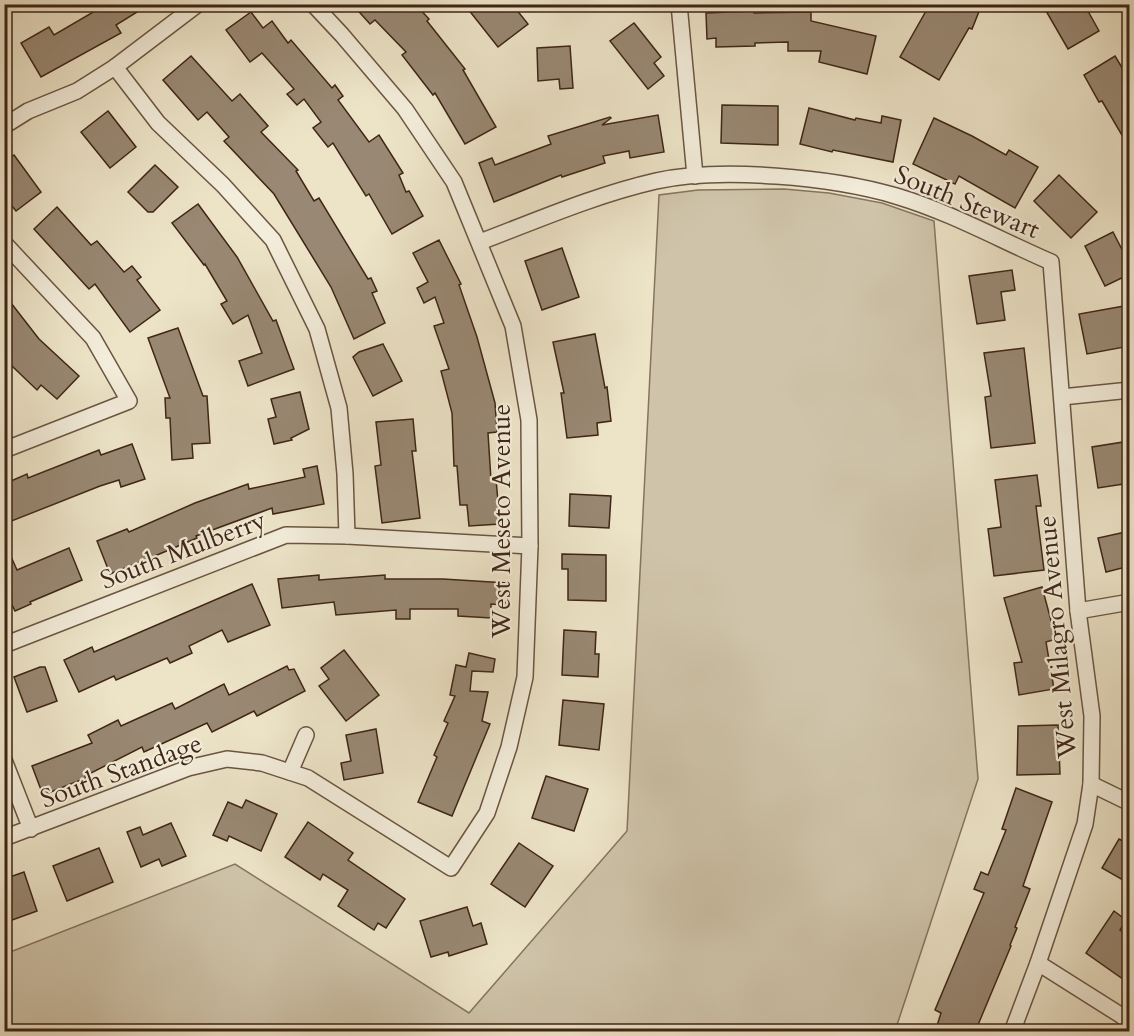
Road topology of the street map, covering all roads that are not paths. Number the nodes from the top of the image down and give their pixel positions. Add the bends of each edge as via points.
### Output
1 (198, 4) edge
2 (313, 4) edge
3 (679, 4) edge
4 (115, 67) junction
5 (4, 126) edge
6 (695, 176) junction
7 (480, 242) junction
8 (4, 243) edge
9 (1051, 262) joint
10 (1130, 390) edge
11 (1062, 397) junction
12 (4, 450) edge
13 (348, 536) junction
14 (530, 546) junction
15 (1130, 602) edge
16 (1078, 611) junction
17 (4, 645) edge
18 (306, 735) dead end
19 (4, 760) edge
20 (290, 772) junction
21 (1091, 784) junction
22 (1130, 803) edge
23 (31, 829) junction
24 (4, 838) edge
25 (451, 867) joint
26 (1038, 963) junction
27 (1130, 1023) edge
28 (1012, 1032) edge

1 - 4 street
2 - 7 street, West Meseto Avenue via 405,109 454,182
3 - 6 street
4 - 5 street via 77,91 28,111
4 - 13 street via 158,123 273,240 317,329 339,408
6 - 7 street, South Stewart via 659,180 579,202
6 - 9 street, South Stewart via 791,177 895,196
7 - 14 street, West Meseto Avenue via 513,326 529,420
8 - 12 street via 93,338 129,401
9 - 11 street, West Milagro Avenue
10 - 11 street
11 - 16 street, West Milagro Avenue
13 - 14 street, South Mulberry
13 - 17 street, South Mulberry via 286,535
14 - 25 street, West Meseto Avenue via 525,677 509,747 487,813
15 - 16 street
16 - 21 street, West Milagro Avenue via 1092,716
18 - 20 street
19 - 23 street
20 - 23 street, South Standage via 262,763 227,759 188,768
20 - 25 street, South Standage via 308,777
21 - 22 street
21 - 26 street, West Milagro Avenue via 1085,824
23 - 24 street, South Standage
26 - 27 street
26 - 28 street, West Milagro Avenue

